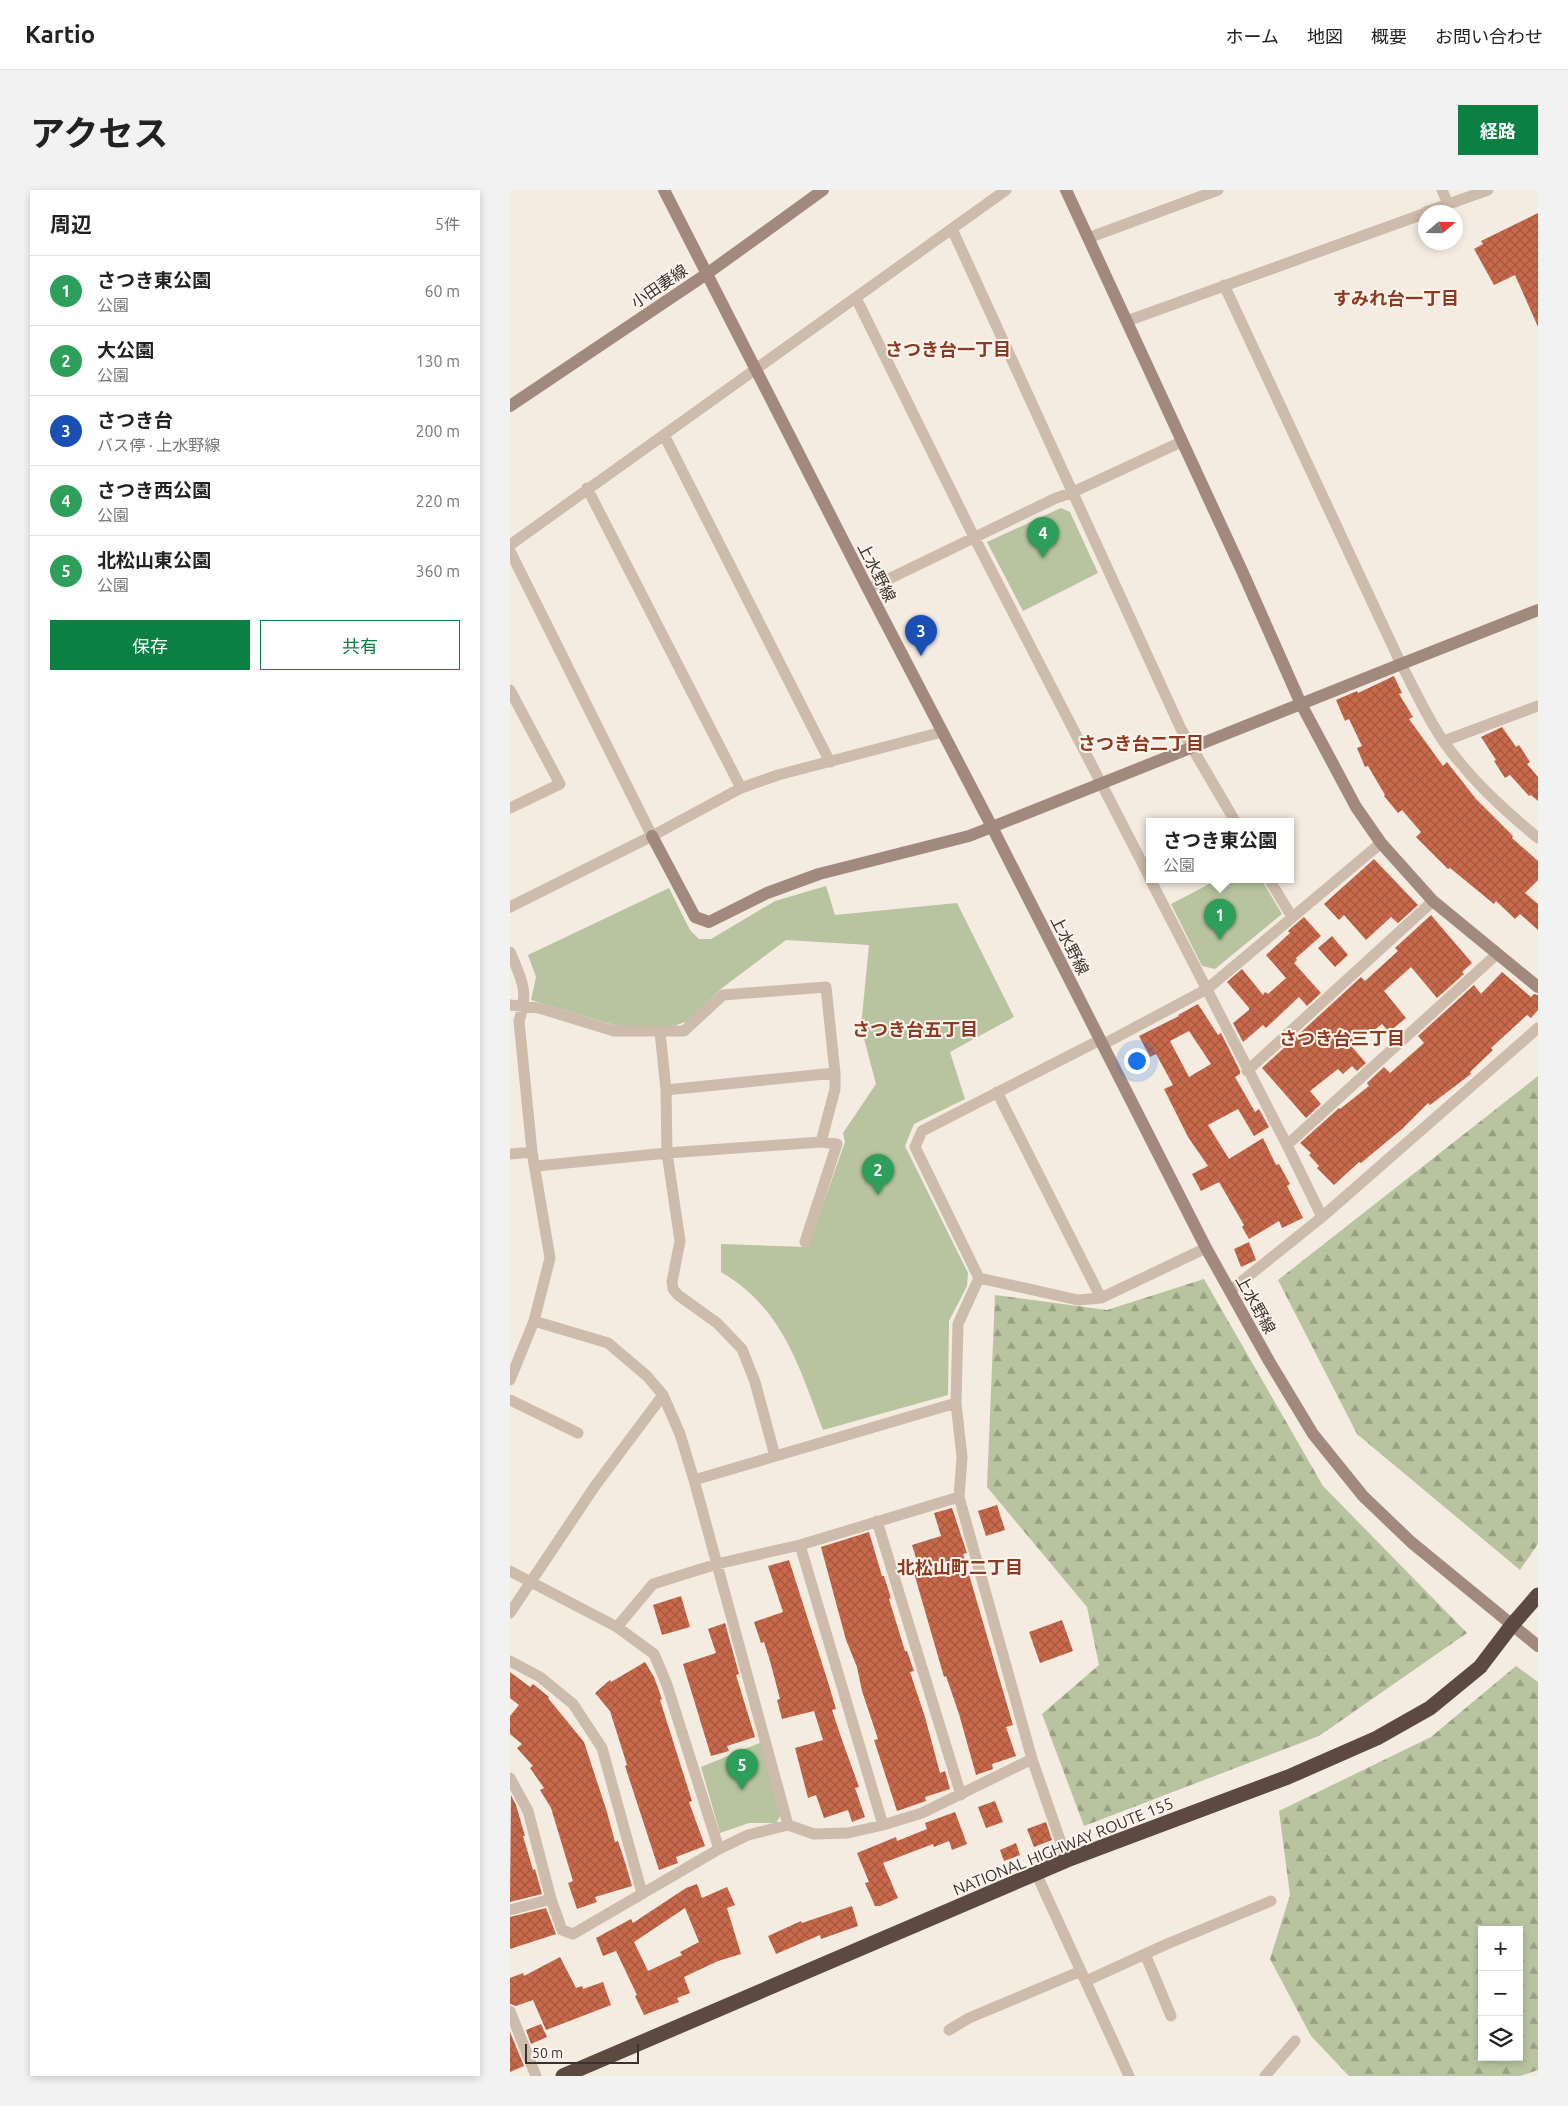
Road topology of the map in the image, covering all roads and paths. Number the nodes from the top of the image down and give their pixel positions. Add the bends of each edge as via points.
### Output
1 (664, 190) edge
2 (823, 190) edge
3 (1006, 190) edge
4 (1066, 190) edge
5 (1218, 190) edge
6 (1442, 190) edge
7 (1488, 190) edge
8 (1448, 204) joint
9 (1418, 215) edge
10 (952, 229) junction
11 (1088, 238) junction
12 (708, 273) junction
13 (1224, 285) junction
14 (856, 298) junction
15 (1126, 321) junction
16 (754, 368) junction
17 (510, 406) edge
18 (664, 435) junction
19 (1181, 442) junction
20 (587, 488) junction
21 (1071, 493) junction
22 (974, 537) junction
23 (510, 545) edge
24 (510, 551) edge
25 (868, 589) junction
26 (1538, 610) edge
27 (1402, 664) junction
28 (510, 690) edge
29 (1301, 704) junction
30 (1538, 706) edge
31 (942, 732) junction
32 (1444, 741) junction
33 (1191, 746) junction
34 (830, 762) junction
35 (1101, 783) junction
36 (741, 788) junction
37 (510, 808) edge
38 (1233, 818) edge
39 (992, 827) junction
40 (652, 836) junction
41 (1538, 838) edge
42 (1382, 843) junction
43 (1146, 870) edge
44 (1153, 883) edge
45 (1271, 883) edge
46 (1433, 901) junction
47 (510, 907) edge
48 (1292, 917) junction
49 (510, 952) edge
50 (1497, 954) junction
51 (1538, 987) edge
52 (1207, 989) junction
53 (510, 1004) edge
54 (524, 1006) junction
55 (1538, 1028) edge
56 (660, 1032) junction
57 (1101, 1042) junction
58 (1247, 1071) junction
59 (835, 1073) junction
60 (666, 1090) junction
61 (997, 1092) junction
62 (821, 1142) junction
63 (1287, 1146) junction
64 (532, 1152) junction
65 (667, 1153) junction
66 (510, 1154) edge
67 (536, 1166) junction
68 (1322, 1217) junction
69 (805, 1242) dead end
70 (1206, 1248) junction
71 (979, 1278) junction
72 (1231, 1290) junction
73 (1101, 1298) junction
74 (534, 1321) junction
75 (510, 1380) edge
76 (663, 1395) junction
77 (510, 1400) edge
78 (956, 1403) junction
79 (578, 1433) dead end
80 (775, 1456) junction
81 (694, 1480) junction
82 (958, 1497) junction
83 (877, 1521) junction
84 (800, 1545) junction
85 (717, 1564) junction
86 (510, 1571) edge
87 (530, 1582) junction
88 (1538, 1595) edge
89 (510, 1613) edge
90 (1512, 1625) junction
91 (617, 1627) junction
92 (1538, 1646) edge
93 (510, 1661) edge
94 (1032, 1759) junction
95 (510, 1778) edge
96 (960, 1795) junction
97 (788, 1824) junction
98 (882, 1825) junction
99 (719, 1849) junction
100 (1068, 1860) junction
101 (1036, 1873) junction
102 (642, 1893) junction
103 (551, 1899) junction
104 (1271, 1901) dead end
105 (510, 1910) edge
106 (1145, 1954) junction
107 (1084, 1976) junction
108 (510, 2011) edge
109 (1171, 2016) dead end
110 (949, 2030) dead end
111 (1295, 2041) dead end
112 (536, 2076) edge
113 (563, 2076) edge
114 (1129, 2076) edge
115 (1265, 2076) edge

1 - 12 street, 上水野線
2 - 12 street, 小田妻線
3 - 10 street
4 - 11 street
5 - 11 street
6 - 8 street
7 - 8 street
9 - 13 street
10 - 14 street
10 - 21 street
11 - 15 street
12 - 16 street, 上水野線
12 - 17 street, 小田妻線
13 - 15 street
13 - 27 street
14 - 16 street
14 - 22 street
15 - 19 street
16 - 18 street
16 - 25 street, 上水野線
18 - 20 street
18 - 34 street
19 - 21 street
19 - 29 street
20 - 23 street
20 - 36 street
21 - 22 street
21 - 33 street
22 - 25 street
22 - 35 street
24 - 40 street
25 - 31 street, 上水野線
26 - 27 street
27 - 29 street
27 - 32 street
28 - 37 street via 560,784
29 - 33 street
29 - 42 street via 1356,807
30 - 32 street
31 - 34 street
31 - 39 street, 上水野線
32 - 41 street via 1496,803
33 - 35 street
33 - 38 street
34 - 36 street
35 - 39 street
35 - 43 street
36 - 40 street
39 - 40 street via 969,836 819,874 767,893 709,922 695,917
39 - 57 street, 上水野線
40 - 47 street
42 - 46 street
42 - 48 street
44 - 52 street
45 - 48 street
46 - 50 street
46 - 58 street
48 - 52 street
49 - 54 street via 524,983
50 - 51 street
50 - 63 street
52 - 57 street
52 - 58 street
53 - 54 street
54 - 56 street via 614,1031
54 - 64 street via 519,1021
55 - 68 street
56 - 59 street via 684,1031 723,995 826,987
56 - 60 street
57 - 61 street
57 - 70 street, 上水野線
58 - 63 street
59 - 60 street
59 - 62 street via 835,1089
60 - 65 street
61 - 71 street via 922,1131 915,1147
61 - 73 street
62 - 65 street
62 - 69 street via 837,1144
63 - 68 street
64 - 66 street
64 - 67 street
65 - 67 street
65 - 80 street via 680,1241 672,1289 717,1323 742,1349 755,1382
67 - 74 street via 550,1258
68 - 72 street
70 - 72 street, 上水野線
70 - 73 street
71 - 73 street via 1078,1300
71 - 78 street via 958,1324
72 - 90 street, 上水野線 via 1313,1434 1363,1496 1411,1542
74 - 75 street
74 - 76 street via 608,1343 647,1376
76 - 81 street via 680,1434
76 - 87 street via 595,1486
77 - 79 street
78 - 80 street
78 - 82 street via 962,1457
80 - 81 street
81 - 85 street
82 - 83 street
82 - 94 street
83 - 84 street
83 - 96 street
84 - 85 street
84 - 98 street
85 - 91 street via 653,1584
85 - 97 street
86 - 87 street
87 - 89 street
87 - 91 street
88 - 90 highway, NATIONAL HIGHWAY ROUTE 155
90 - 92 street, 上水野線
90 - 100 highway, NATIONAL HIGHWAY ROUTE 155 via 1480,1666 1430,1708 1377,1738 1288,1777
91 - 99 street via 654,1654 667,1685
93 - 102 street via 540,1676 573,1704 602,1748
94 - 96 street
94 - 100 street
95 - 103 street via 528,1811
96 - 98 street via 922,1813
97 - 98 street via 814,1834 848,1833
97 - 99 street via 748,1835
99 - 102 street
100 - 101 highway, NATIONAL HIGHWAY ROUTE 155
101 - 107 street
101 - 113 highway, NATIONAL HIGHWAY ROUTE 155
102 - 103 street via 573,1934 562,1930
103 - 105 street
104 - 106 street
106 - 107 street
106 - 109 street
107 - 110 street via 969,2018
107 - 114 street
108 - 112 street
111 - 115 street

